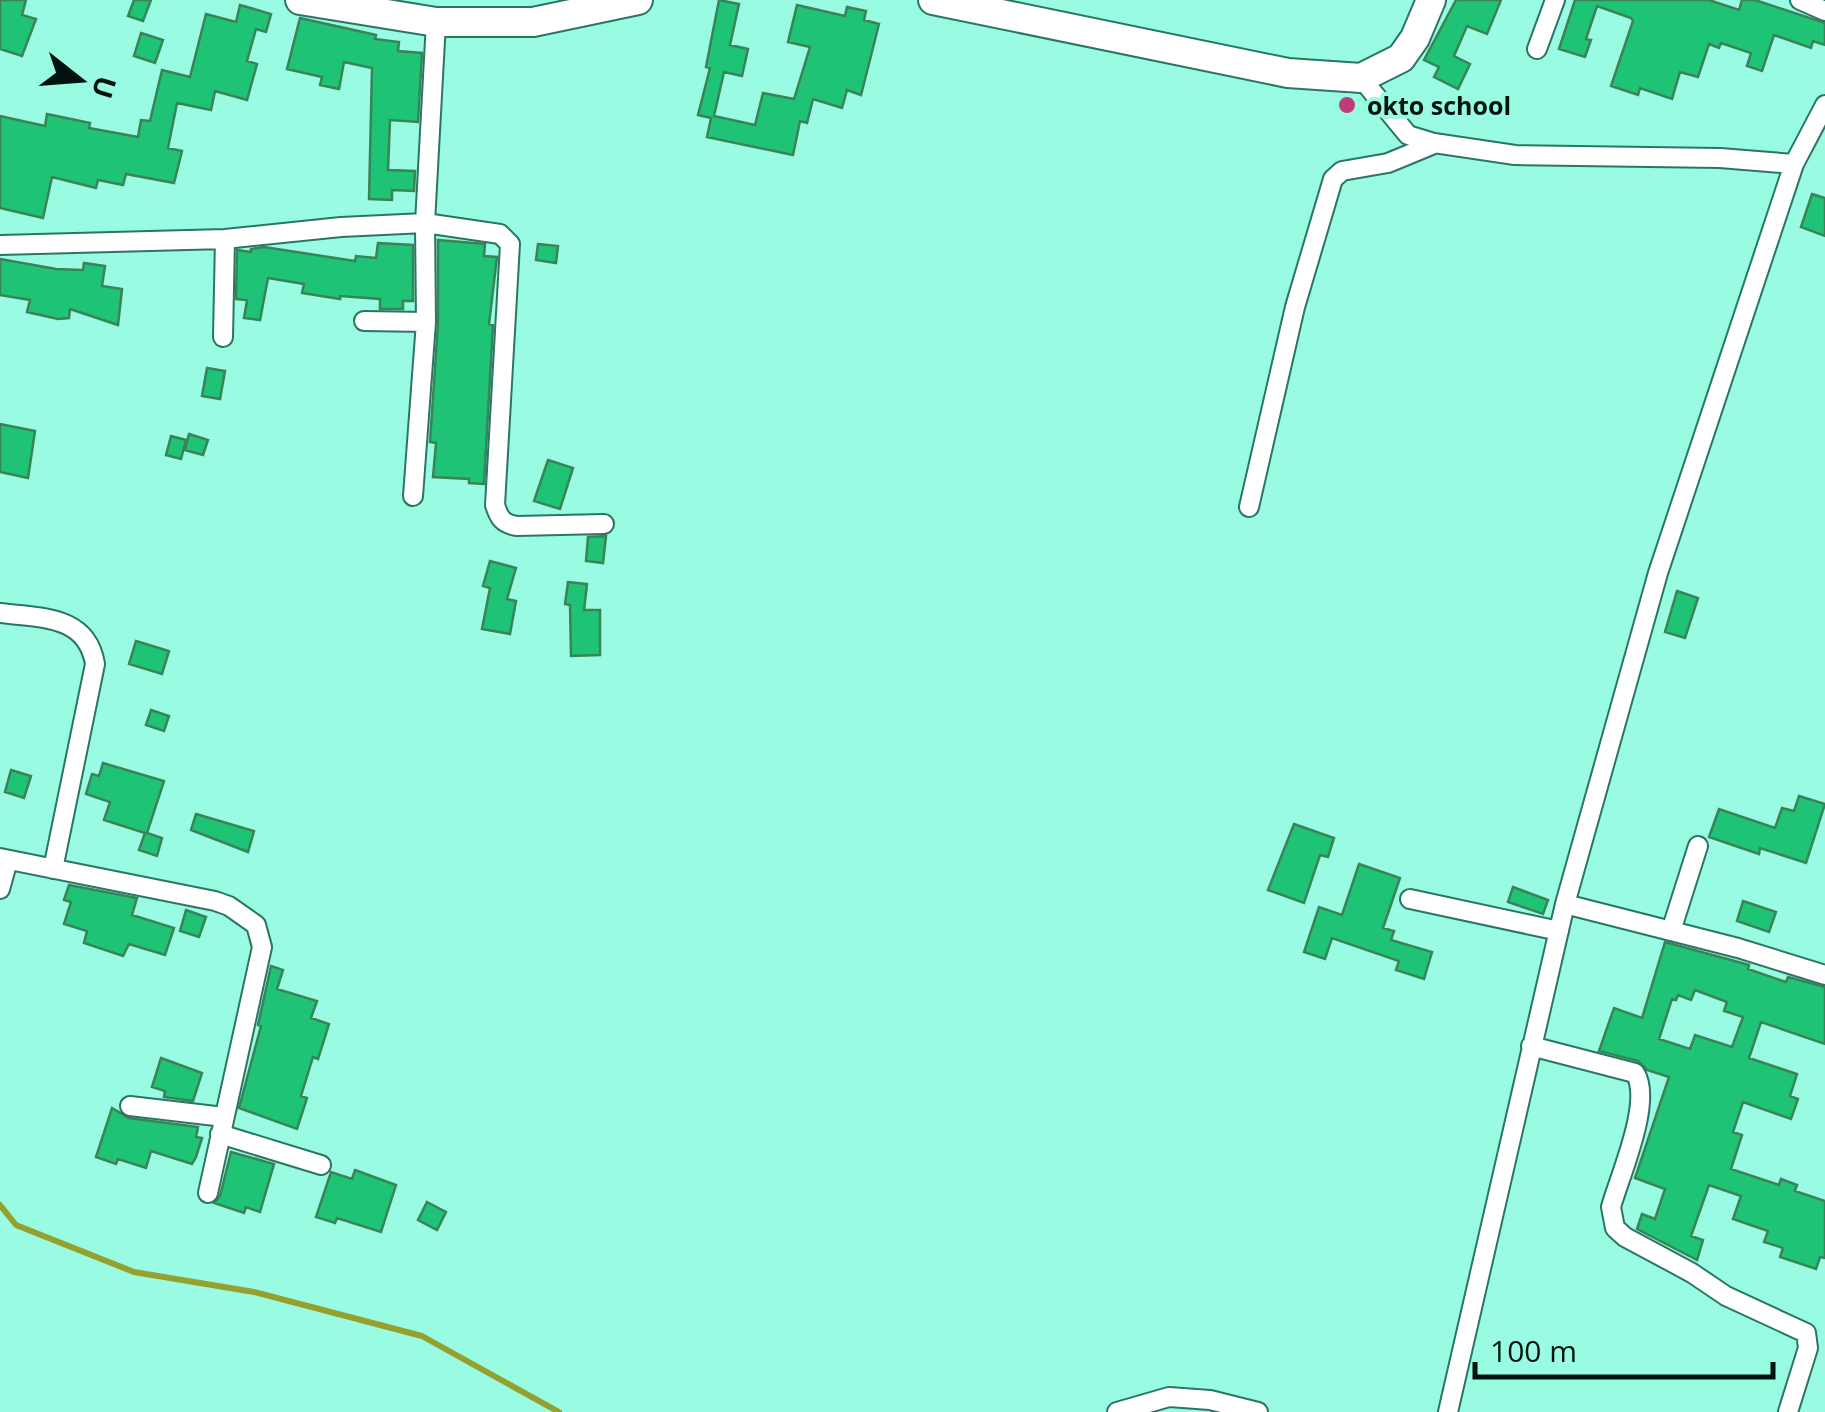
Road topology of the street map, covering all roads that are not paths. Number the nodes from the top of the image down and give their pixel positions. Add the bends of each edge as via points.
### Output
1 (300, 0) edge
2 (638, 0) edge
3 (933, 0) edge
4 (1431, 0) edge
5 (1556, 0) edge
6 (1800, 0) edge
7 (1825, 10) edge
8 (436, 22) junction
9 (1537, 49) dead end
10 (1373, 72) junction
11 (1825, 105) edge
12 (1434, 144) junction
13 (1794, 164) junction
14 (424, 223) junction
15 (224, 239) junction
16 (0, 245) edge
17 (364, 321) dead end
18 (426, 322) junction
19 (223, 337) dead end
20 (413, 496) dead end
21 (1250, 507) dead end
22 (604, 524) dead end
23 (0, 613) edge
24 (1698, 846) dead end
25 (4, 859) edge
26 (53, 869) junction
27 (0, 889) edge
28 (1410, 900) dead end
29 (1565, 904) junction
30 (1559, 931) junction
31 (1672, 931) junction
32 (1825, 975) edge
33 (1531, 1046) junction
34 (130, 1106) dead end
35 (222, 1125) junction
36 (320, 1166) dead end
37 (208, 1193) dead end
38 (1117, 1412) edge
39 (1258, 1412) edge
40 (1448, 1412) edge
41 (1788, 1412) edge

1 - 8 main road
2 - 8 main road via 533,22
3 - 10 main road via 1288,73
4 - 10 main road via 1400,58
5 - 9 street
6 - 7 street
8 - 14 street
10 - 12 street via 1389,115 1408,134
11 - 13 street
12 - 13 street via 1515,154
12 - 21 street via 1388,163 1342,171 1333,180 1295,307
13 - 29 street via 1658,573
14 - 15 street
14 - 18 street
14 - 22 street via 500,234 510,244 498,515 517,526
15 - 16 street
15 - 19 street
17 - 18 street
18 - 20 street
23 - 26 street via 68,624 92,648 95,664
24 - 31 street
25 - 26 street
25 - 27 street
26 - 35 street via 214,901 256,925 262,947
28 - 30 street
29 - 30 street
29 - 31 street
30 - 33 street
31 - 32 street
33 - 40 street
33 - 41 street via 1636,1073 1642,1101 1610,1207 1615,1228 1726,1296 1806,1334 1808,1348
34 - 35 street
35 - 36 street
35 - 37 street
38 - 39 street via 1169,1397

